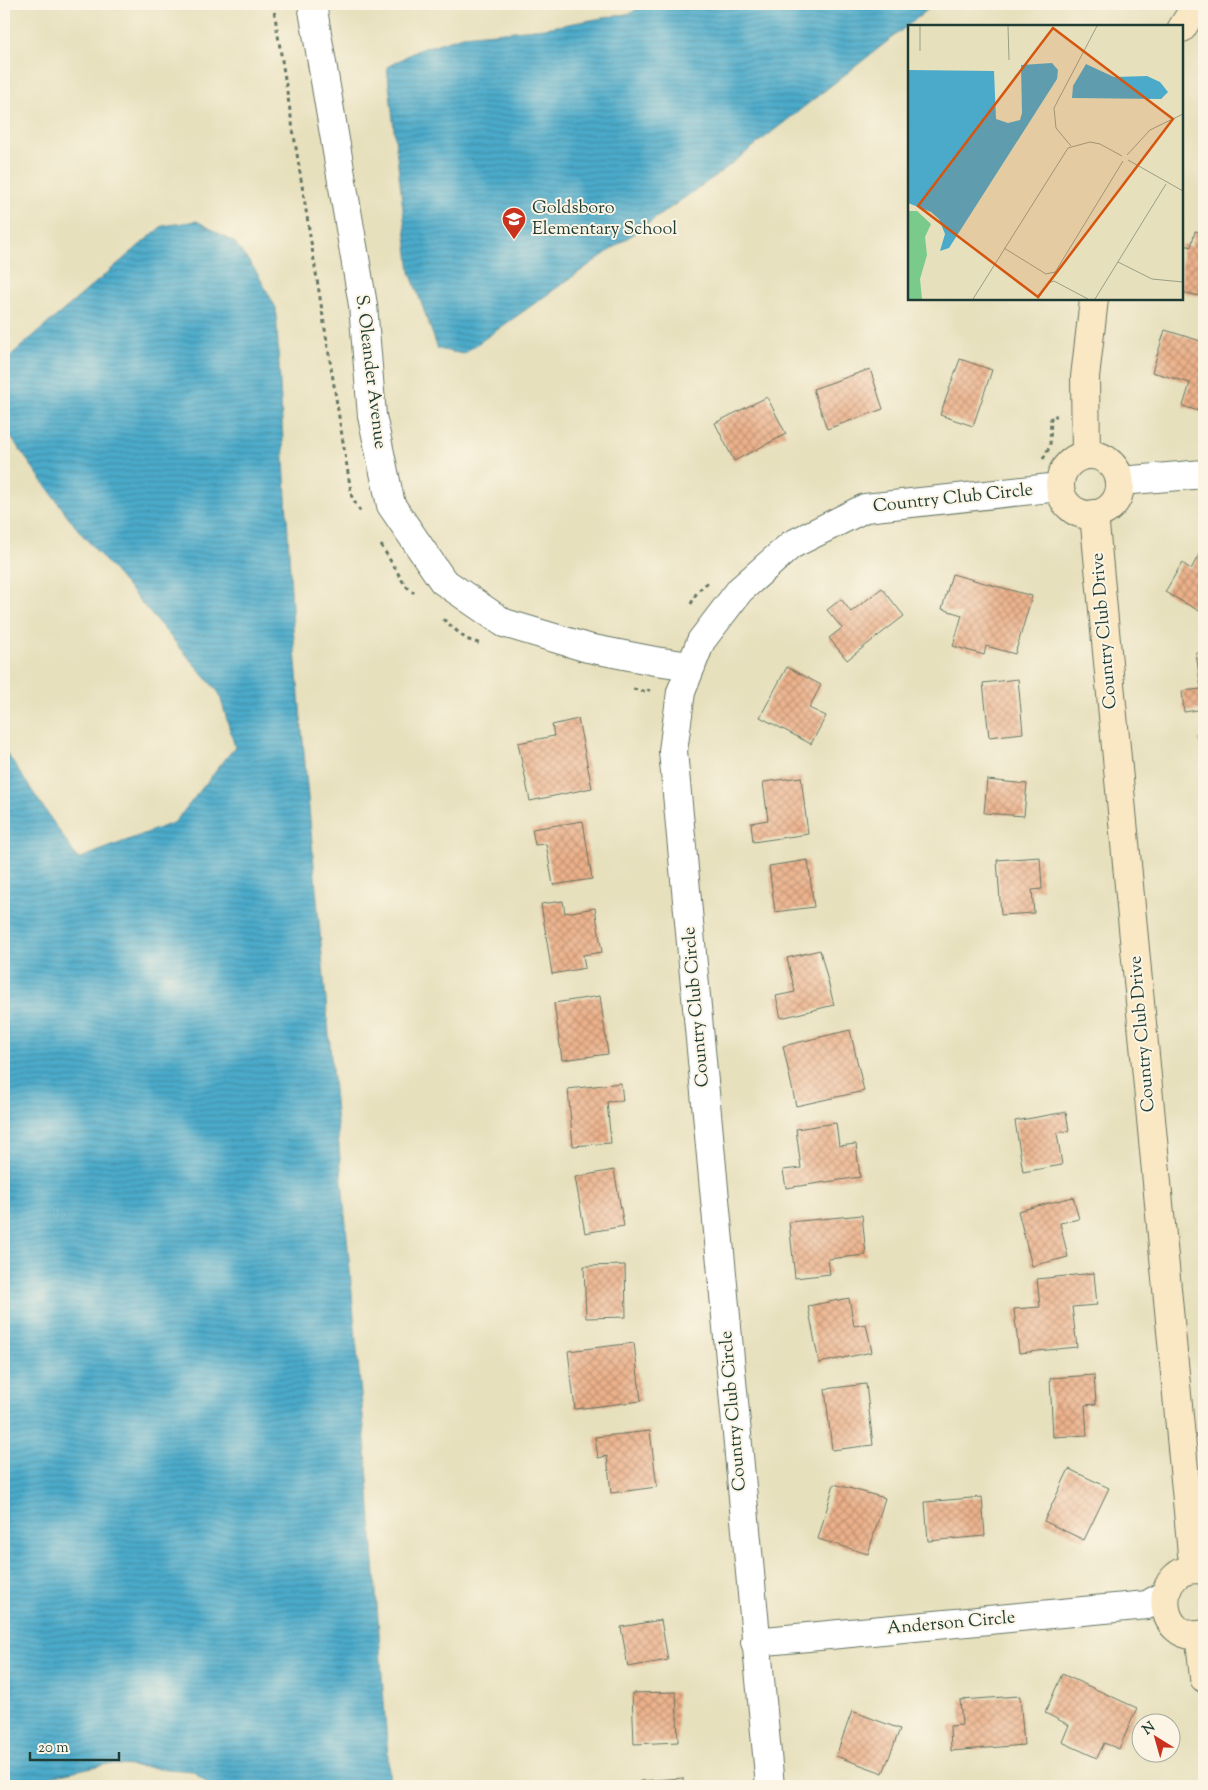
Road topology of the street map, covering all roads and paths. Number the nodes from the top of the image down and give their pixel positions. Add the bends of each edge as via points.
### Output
1 (273, 4) edge
2 (312, 4) edge
3 (1197, 4) edge
4 (1183, 26) edge
5 (1094, 300) edge
6 (1059, 416) dead end
7 (1086, 455) junction
8 (1042, 459) dead end
9 (1204, 474) edge
10 (1120, 481) junction
11 (1060, 487) junction
12 (1094, 514) junction
13 (366, 522) dead end
14 (376, 538) dead end
15 (710, 580) dead end
16 (419, 597) dead end
17 (689, 608) dead end
18 (439, 615) dead end
19 (484, 645) dead end
20 (655, 661) junction
21 (691, 666) junction
22 (629, 688) dead end
23 (1195, 1566) edge
24 (1160, 1604) junction
25 (1199, 1640) edge
26 (755, 1642) junction
27 (1204, 1678) edge
28 (770, 1786) edge

1 - 13 path via 352,498
2 - 20 street, S. Oleander Avenue via 363,305 372,416 391,505 443,581 504,623 588,648
3 - 4 street
5 - 7 street via 1085,377
6 - 8 path via 1051,416 1050,446
7 - 10 street via 1111,463
7 - 11 street via 1066,465
9 - 10 street
10 - 12 street via 1115,501 1109,508
11 - 12 street via 1064,502 1071,509 1080,514
11 - 21 street, Country Club Circle via 864,508 791,545 740,590 701,640
12 - 23 street, Country Club Drive
14 - 16 path via 405,585
15 - 17 path via 697,592
18 - 19 path via 466,639
20 - 21 street, S. Oleander Avenue
20 - 22 path via 648,692
21 - 26 street, Country Club Circle via 681,692 673,751
23 - 24 street via 1174,1578
24 - 25 street via 1178,1628
24 - 26 street, Anderson Circle
25 - 27 street
26 - 28 street, Country Club Circle

